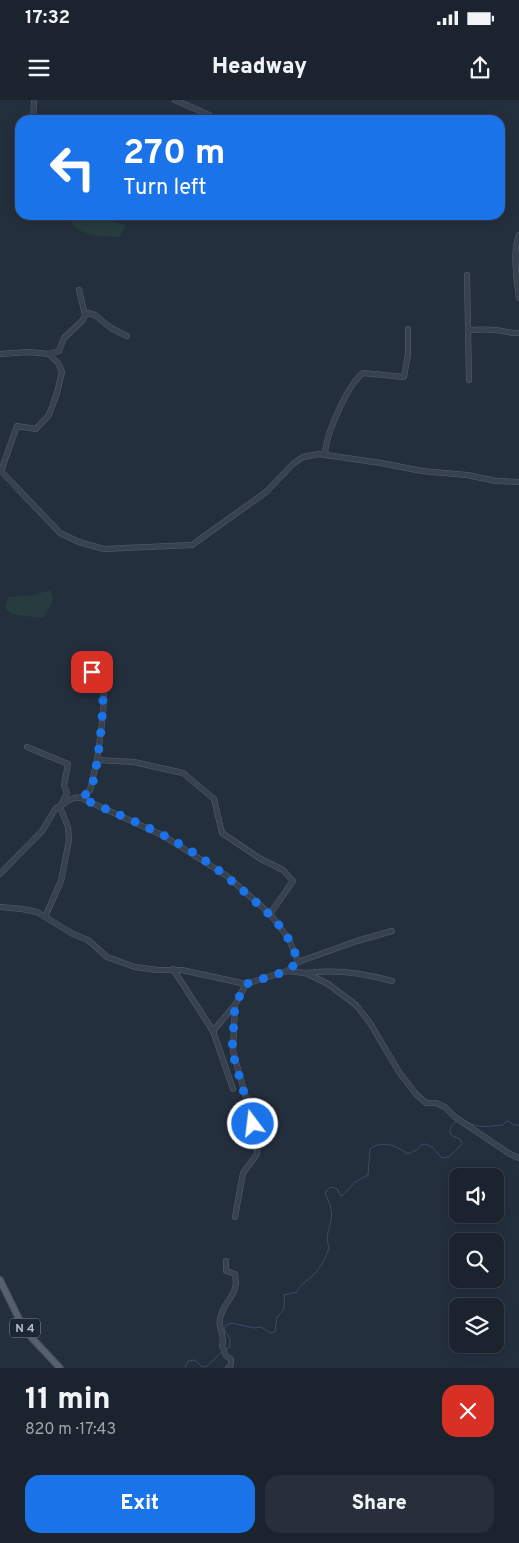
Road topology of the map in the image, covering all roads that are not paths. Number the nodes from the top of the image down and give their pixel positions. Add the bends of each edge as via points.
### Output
1 (34, 100) edge
2 (175, 100) edge
3 (32, 115) edge
4 (210, 115) dead end
5 (519, 235) edge
6 (467, 275) dead end
7 (79, 290) dead end
8 (519, 298) edge
9 (85, 315) junction
10 (408, 329) dead end
11 (468, 330) junction
12 (519, 333) edge
13 (127, 336) dead end
14 (0, 354) edge
15 (49, 354) junction
16 (469, 380) dead end
17 (325, 454) junction
18 (0, 470) edge
19 (519, 482) edge
20 (75, 668) dead end
21 (27, 747) dead end
22 (97, 760) junction
23 (81, 798) junction
24 (60, 807) junction
25 (0, 874) edge
26 (0, 907) edge
27 (270, 914) junction
28 (45, 916) junction
29 (392, 931) dead end
30 (298, 962) junction
31 (172, 969) junction
32 (287, 971) junction
33 (305, 973) junction
34 (392, 981) dead end
35 (246, 984) junction
36 (235, 1005) junction
37 (213, 1032) junction
38 (233, 1089) dead end
39 (519, 1158) edge
40 (235, 1217) dead end
41 (226, 1261) dead end
42 (0, 1280) edge
43 (60, 1368) edge
44 (228, 1368) edge

1 - 3 street
2 - 4 street
5 - 8 street via 516,265
6 - 11 street
7 - 9 street
9 - 13 street via 96,315
9 - 15 street via 64,338 59,351
10 - 17 street via 404,377 363,373 356,379 339,410
11 - 12 street
11 - 16 street
14 - 15 street
15 - 18 street via 62,372 48,415 36,429 17,426
17 - 18 street via 303,457 266,492 192,545 104,549 79,542 60,533
17 - 19 street via 422,471
20 - 22 street via 92,672 102,685
21 - 24 street via 68,764 64,785 67,793
22 - 23 street via 90,790
22 - 27 street via 134,762 182,773 214,799 222,833 283,870 293,881
23 - 24 street via 73,798
23 - 27 street via 180,845 227,876
24 - 25 street via 56,808 42,831
24 - 28 street via 69,840 61,881
26 - 28 street via 29,910
27 - 30 street via 289,939
28 - 31 street via 88,940 116,961 157,970
29 - 30 street
30 - 32 street
31 - 35 street
31 - 37 street
32 - 33 street
32 - 35 street
33 - 34 street via 345,972
33 - 39 street via 328,984 356,1005 416,1094 426,1102 445,1107
35 - 36 street
36 - 37 street
36 - 40 street via 232,1051 258,1141 257,1154 243,1173
37 - 38 street
41 - 44 street via 226,1271 234,1274 236,1283 236,1290 220,1315 219,1323 224,1341 222,1346 231,1359
42 - 43 main road, N 4 via 31,1338

